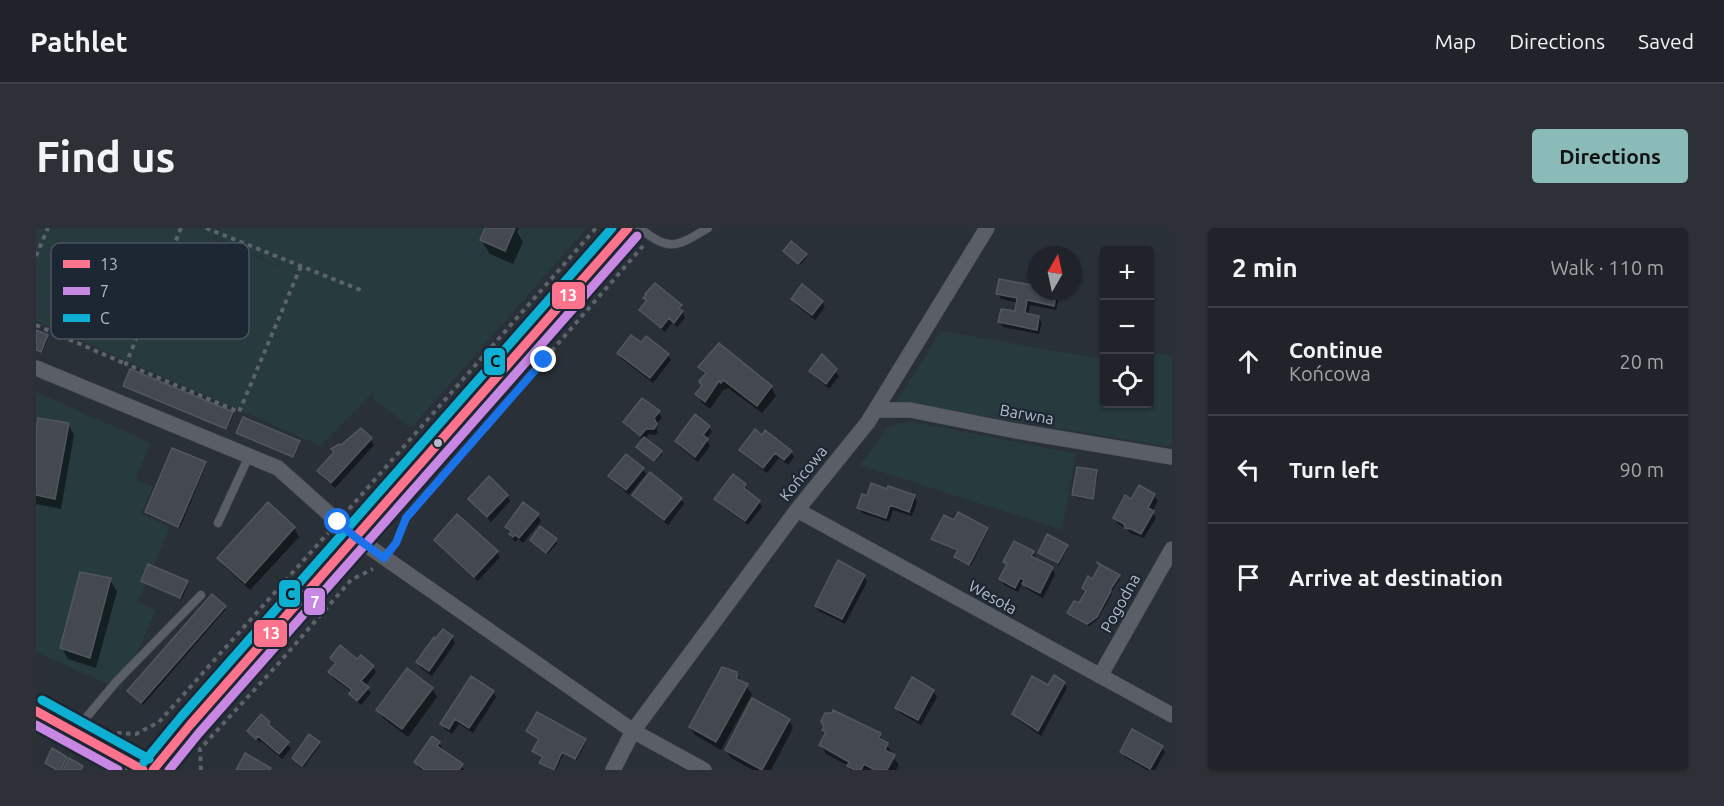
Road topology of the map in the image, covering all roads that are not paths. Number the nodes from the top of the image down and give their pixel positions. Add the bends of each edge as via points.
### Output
1 (628, 228) edge
2 (640, 228) edge
3 (708, 228) edge
4 (987, 228) edge
5 (36, 368) edge
6 (876, 410) junction
7 (249, 456) junction
8 (1172, 457) edge
9 (797, 510) junction
10 (218, 523) dead end
11 (355, 537) junction
12 (1172, 549) edge
13 (201, 596) dead end
14 (1100, 676) junction
15 (36, 711) edge
16 (1172, 715) edge
17 (633, 731) junction
18 (74, 732) junction
19 (143, 770) edge
20 (153, 770) edge
21 (613, 770) edge
22 (704, 770) edge

1 - 11 street
2 - 3 lane via 668,245 686,242
4 - 6 street, Końcowa
5 - 7 street
6 - 8 street, Barwna via 910,410
6 - 9 street, Końcowa
7 - 10 lane
7 - 11 street via 278,468
9 - 14 street, Wesoła
9 - 17 street, Końcowa
11 - 17 street
11 - 20 street
12 - 14 street, Pogodna
13 - 18 lane via 116,682
14 - 16 street, Wesoła
15 - 18 street
17 - 21 street, Końcowa
17 - 22 street
18 - 19 street

